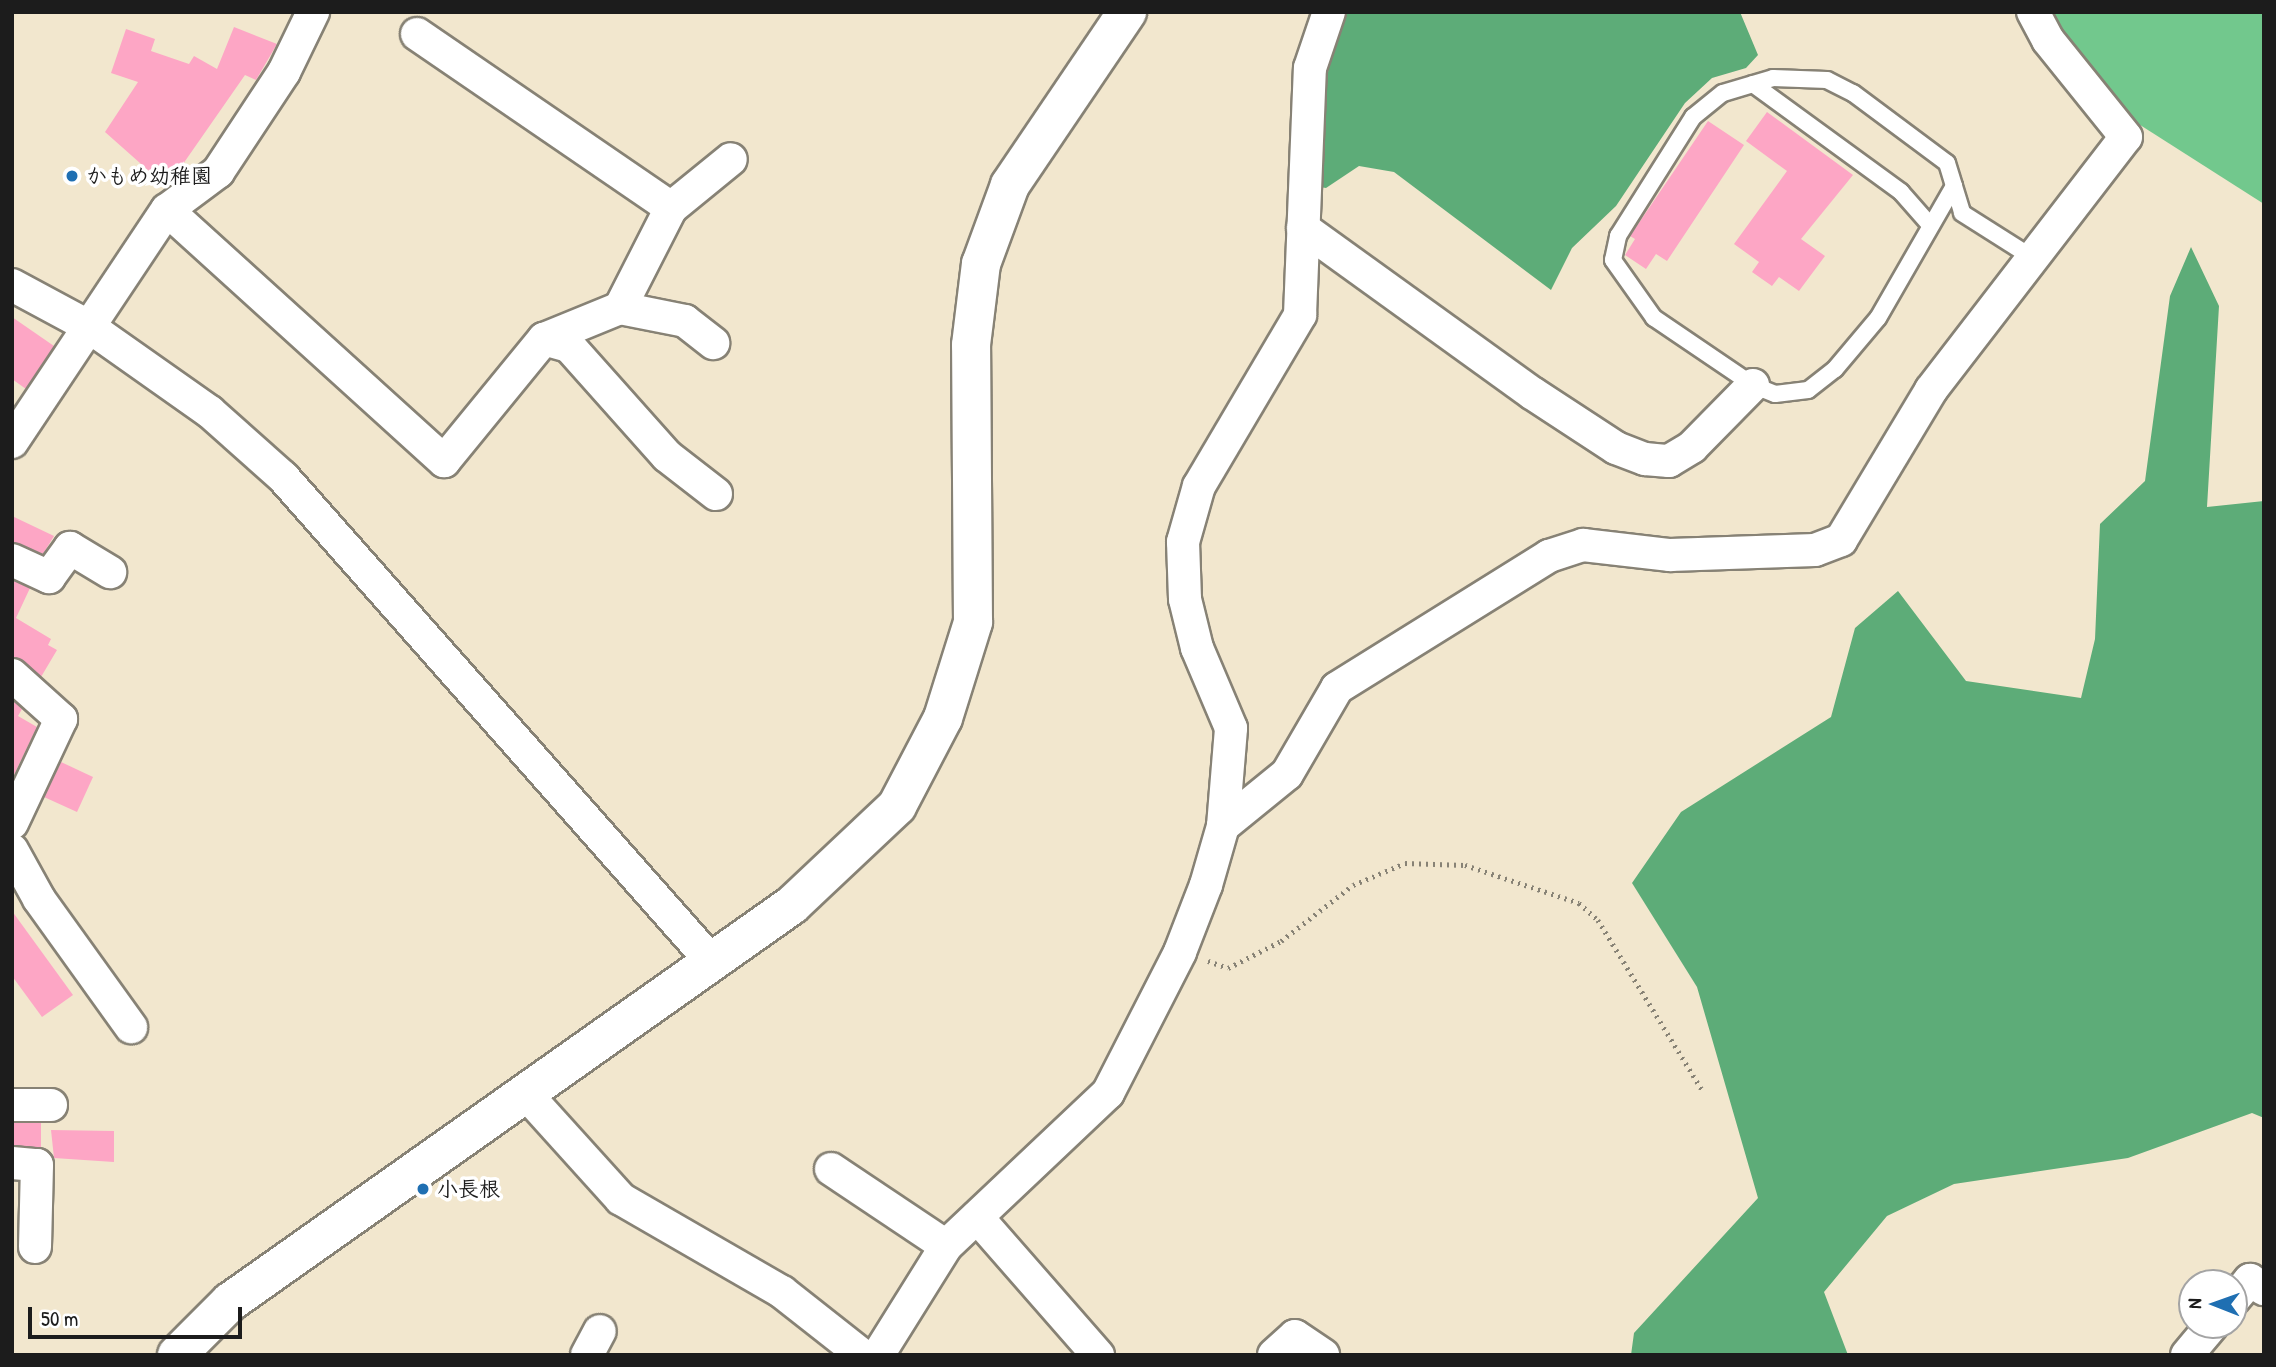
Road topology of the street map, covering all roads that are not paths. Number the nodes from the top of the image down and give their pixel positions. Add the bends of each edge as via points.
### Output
1 (313, 12) edge
2 (1127, 12) edge
3 (1329, 12) edge
4 (2034, 12) edge
5 (417, 34) dead end
6 (1753, 84) junction
7 (731, 159) dead end
8 (1954, 186) junction
9 (671, 208) junction
10 (167, 210) junction
11 (1930, 225) junction
12 (1303, 228) junction
13 (2033, 258) junction
14 (12, 285) edge
15 (620, 308) junction
16 (88, 326) junction
17 (544, 340) junction
18 (713, 344) dead end
19 (1753, 385) junction
20 (12, 442) edge
21 (716, 494) dead end
22 (12, 560) edge
23 (110, 572) dead end
24 (12, 675) edge
25 (12, 823) edge
26 (1223, 826) junction
27 (12, 850) edge
28 (712, 962) junction
29 (131, 1027) dead end
30 (527, 1095) junction
31 (12, 1105) edge
32 (51, 1105) dead end
33 (12, 1163) edge
34 (831, 1169) dead end
35 (977, 1217) junction
36 (946, 1246) junction
37 (35, 1247) dead end
38 (2248, 1282) edge
39 (2264, 1289) edge
40 (2201, 1339) edge
41 (177, 1355) edge
42 (862, 1355) edge
43 (878, 1355) edge
44 (1098, 1355) edge
45 (1274, 1355) edge
46 (1323, 1355) edge
47 (2188, 1355) edge

1 - 10 street via 284,72 218,172
2 - 28 street via 1010,185 981,264 971,345 973,622 943,718 897,806 792,905
3 - 12 street via 1310,68
4 - 13 street via 2048,40 2126,136
5 - 9 street
6 - 8 lane via 1773,78 1827,80 1853,93 1948,163
6 - 11 lane via 1901,192
6 - 19 lane via 1723,93 1693,117 1618,236 1613,260 1654,318
7 - 9 street
8 - 11 lane
8 - 13 lane via 1962,213
9 - 15 street
10 - 16 street
10 - 17 street via 444,461
11 - 19 lane via 1878,318 1835,369 1808,390 1775,394
12 - 19 street via 1532,393 1616,448 1646,459 1669,461 1692,447
12 - 26 street via 1300,315 1199,486 1183,542 1185,598 1197,648 1231,728
13 - 26 street via 1931,390 1840,540 1815,550 1670,555 1583,545 1549,555 1336,688 1287,774
14 - 16 street
15 - 17 street
15 - 18 street via 685,321
16 - 20 street
16 - 28 street via 210,412 283,477
17 - 21 street via 569,346 667,456
22 - 23 street via 49,577 70,548
24 - 25 street via 61,719
26 - 35 street via 1180,952 1108,1093
27 - 29 street via 39,899
28 - 30 street
30 - 41 street via 230,1302
30 - 42 street via 621,1199 782,1292
31 - 32 street
33 - 37 street via 37,1165
34 - 36 street
35 - 36 street
35 - 44 street
36 - 43 street
38 - 39 street
40 - 47 street
45 - 46 street via 1295,1336

